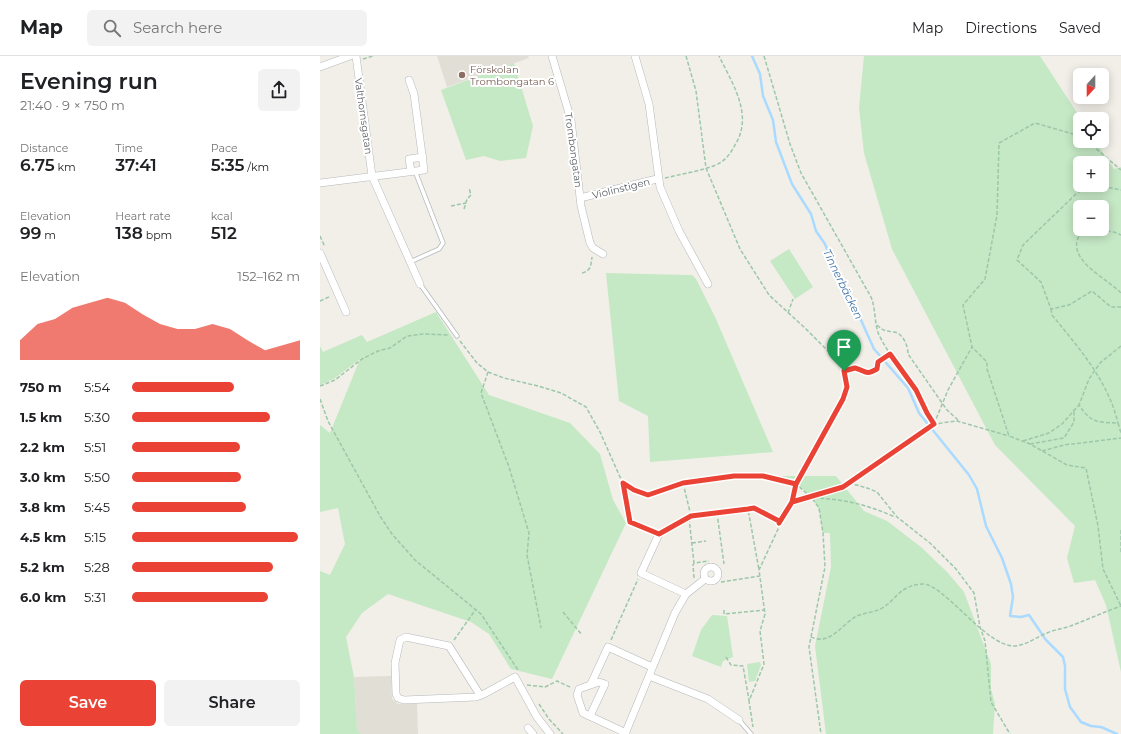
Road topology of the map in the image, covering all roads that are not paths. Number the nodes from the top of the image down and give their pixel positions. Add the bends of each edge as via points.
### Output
1 (350, 56) edge
2 (356, 56) edge
3 (552, 56) edge
4 (635, 56) edge
5 (320, 67) edge
6 (409, 80) dead end
7 (423, 157) junction
8 (412, 171) junction
9 (372, 176) junction
10 (658, 179) junction
11 (320, 183) edge
12 (580, 198) junction
13 (320, 253) edge
14 (603, 254) dead end
15 (410, 262) junction
16 (420, 284) joint
17 (708, 284) dead end
18 (346, 312) dead end
19 (457, 336) road end
20 (659, 534) road end
21 (705, 579) dead end
22 (686, 594) junction
23 (652, 667) junction
24 (649, 676) junction
25 (591, 684) junction
26 (480, 695) junction
27 (590, 716) junction
28 (739, 720) joint
29 (625, 733) edge
30 (750, 733) edge
31 (550, 734) edge

1 - 5 street
2 - 9 street, Valthornsgatan
3 - 12 street, Trombongatan via 571,120
4 - 10 street via 649,104
6 - 7 street via 414,94
7 - 8 street via 424,170
7 - 8 street via 409,159
8 - 9 street
8 - 15 lane via 443,243 439,249
9 - 11 street
9 - 15 street, Valthornsgatan
10 - 12 street, Violinstigen
10 - 17 street, Violinstigen via 679,231
12 - 14 street, Violinstigen via 590,243 595,250
13 - 18 street
15 - 16 street, Valthornsgatan
16 - 19 lane
20 - 22 street via 641,573
21 - 22 street
22 - 23 street via 674,613
23 - 24 street
23 - 25 street via 608,647
24 - 28 street via 708,699
24 - 29 street
25 - 27 street via 578,691 576,695 583,713
25 - 27 street via 605,684
26 - 26 street via 404,700 397,697 395,663 401,638 449,646
26 - 31 street via 515,677 537,717
27 - 29 street
28 - 30 lane

